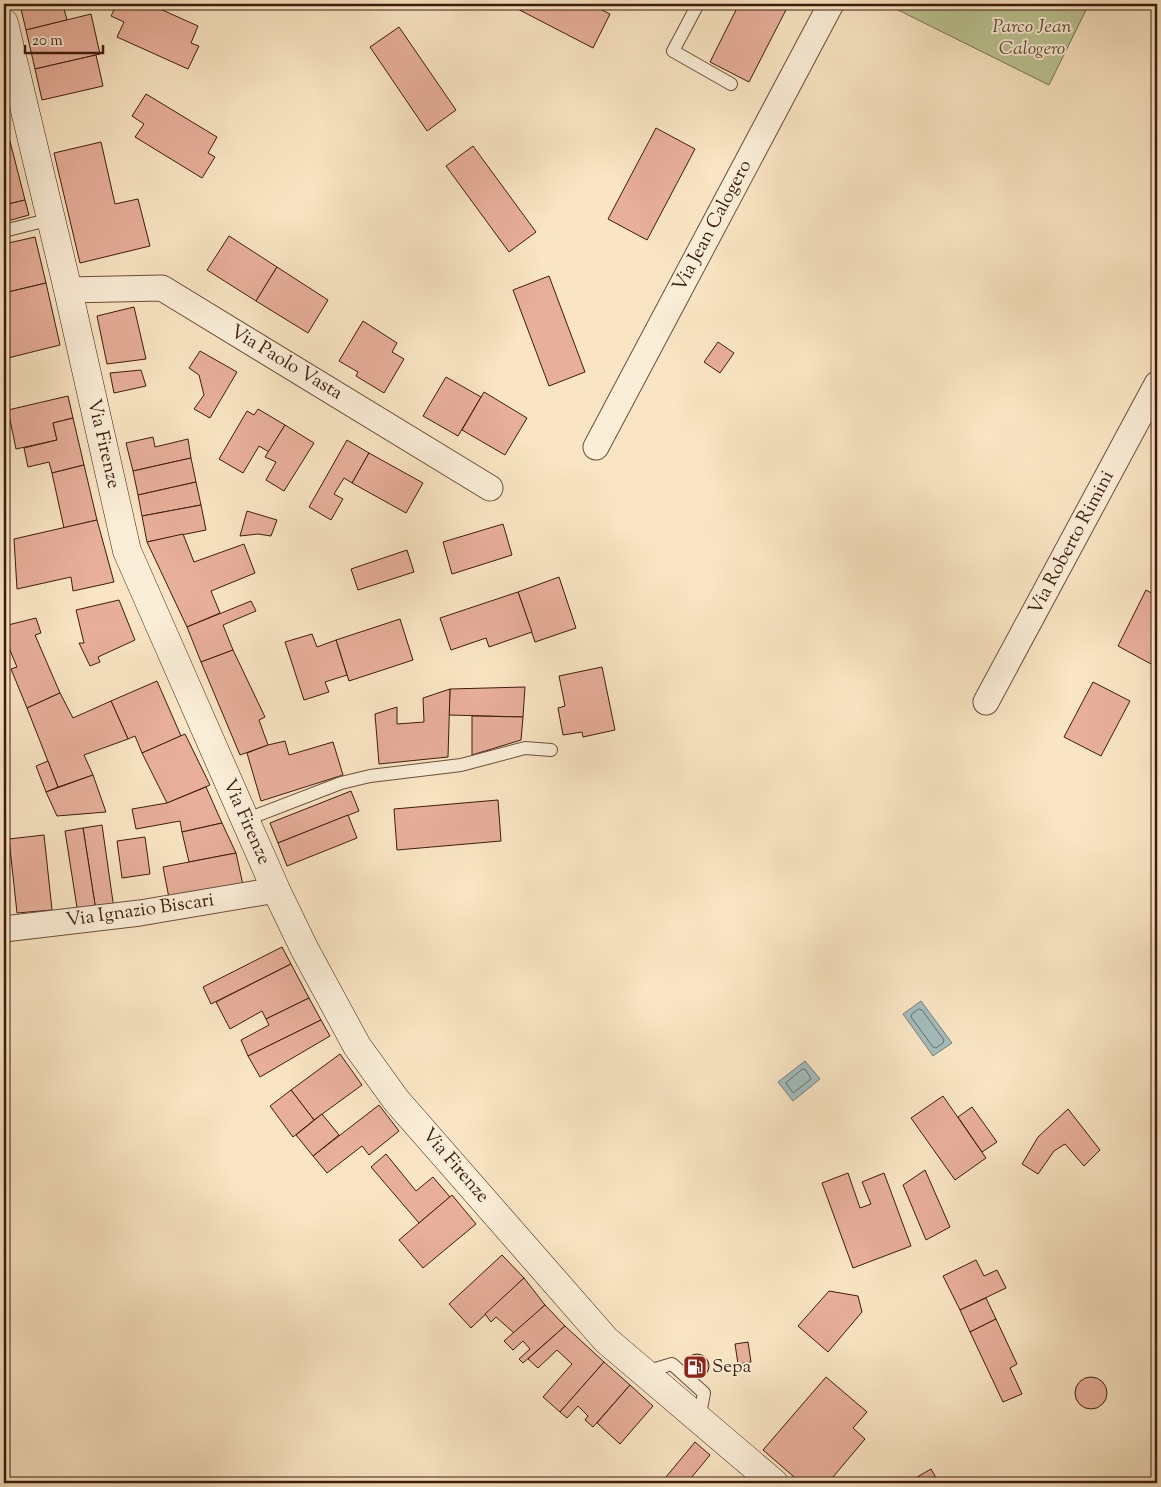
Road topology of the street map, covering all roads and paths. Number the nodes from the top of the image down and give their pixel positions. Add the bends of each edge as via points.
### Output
1 (698, 4) edge
2 (831, 4) edge
3 (4, 23) edge
4 (731, 84) dead end
5 (50, 219) junction
6 (4, 231) edge
7 (68, 290) junction
8 (1157, 384) edge
9 (596, 447) dead end
10 (490, 488) dead end
11 (986, 702) dead end
12 (550, 750) dead end
13 (245, 820) junction
14 (276, 890) junction
15 (4, 929) edge
16 (767, 1478) edge

1 - 4 lane via 673,51
2 - 9 street, Via Jean Calogero
3 - 5 street, Via Firenze
5 - 6 lane
5 - 7 street, Via Firenze
7 - 10 street, Via Paolo Vasta via 162,288
7 - 13 street, Via Firenze via 127,551
8 - 11 street, Via Roberto Rimini
12 - 13 lane via 525,748 461,765 370,776
13 - 14 street, Via Firenze
14 - 15 street, Via Ignazio Biscari via 140,913
14 - 16 street, Via Firenze via 357,1046 396,1100 606,1340

